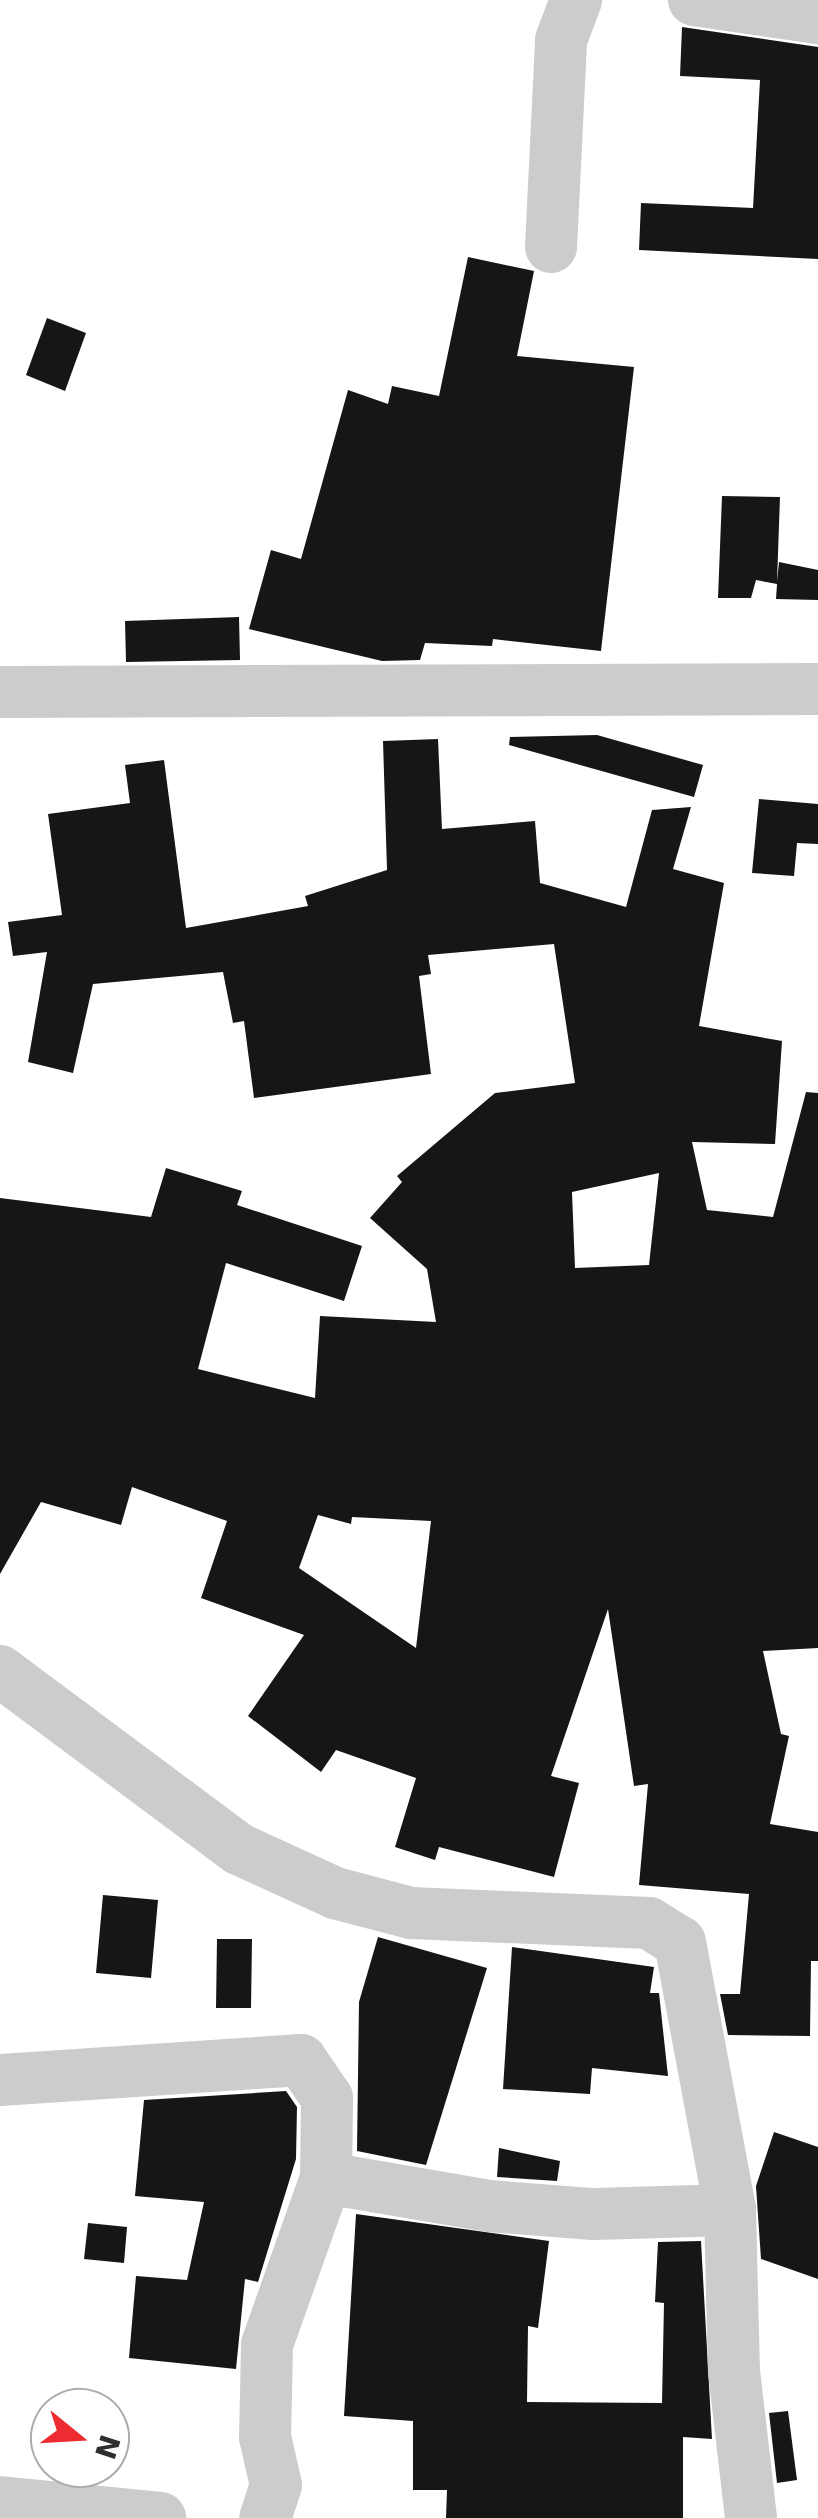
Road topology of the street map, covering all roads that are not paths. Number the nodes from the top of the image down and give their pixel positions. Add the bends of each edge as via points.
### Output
1 (576, 0) edge
2 (694, 0) edge
3 (818, 18) edge
4 (552, 247) dead end
5 (818, 689) edge
6 (0, 692) edge
7 (0, 1671) edge
8 (0, 2080) edge
9 (326, 2178) junction
10 (730, 2210) junction
11 (0, 2502) edge
12 (160, 2518) edge
13 (264, 2518) edge
14 (750, 2518) edge

1 - 4 street via 561,40
2 - 3 street
5 - 6 street
7 - 10 street via 239,1849 335,1893 412,1913 649,1923 680,1942
8 - 9 street via 300,2060 326,2098
9 - 10 street via 489,2206 594,2214
9 - 13 street via 267,2345 265,2437 276,2485
10 - 14 street via 734,2371
11 - 12 street

